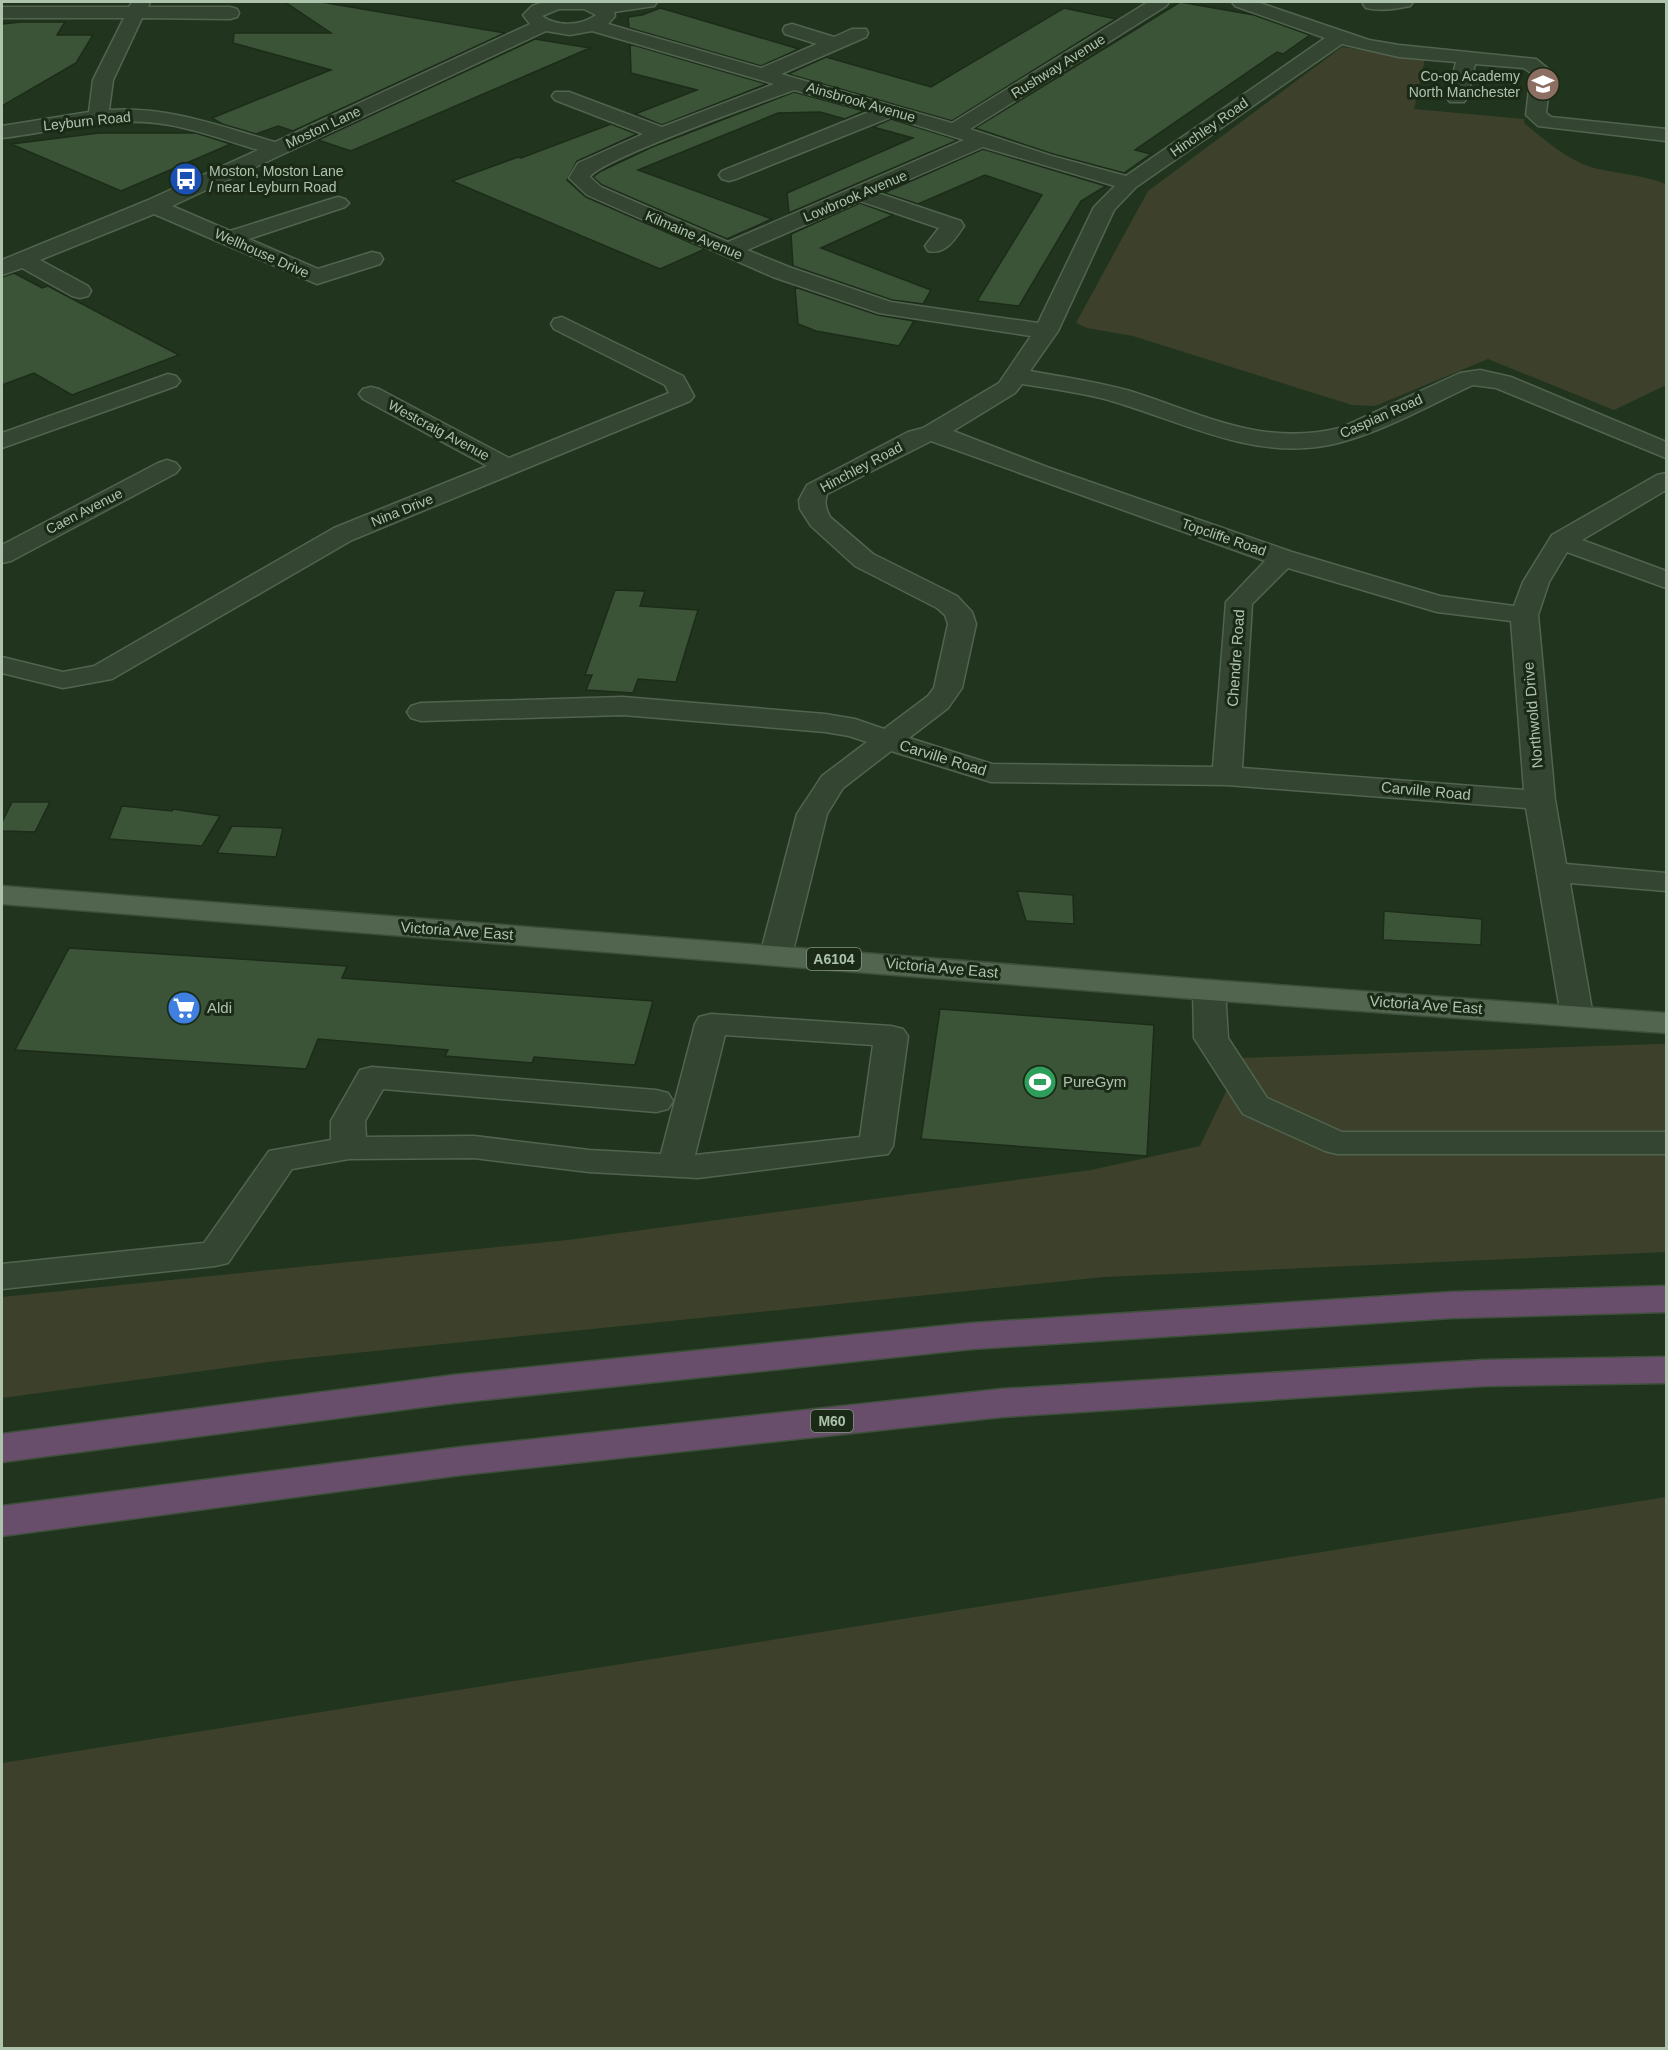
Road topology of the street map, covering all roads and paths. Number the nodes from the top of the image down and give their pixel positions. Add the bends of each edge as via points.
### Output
1 (572, 2) edge
2 (648, 2) edge
3 (1160, 2) edge
4 (1241, 2) edge
5 (1404, 2) edge
6 (1372, 4) dead end
7 (138, 7) edge
8 (544, 11) edge
9 (2, 12) edge
10 (230, 13) dead end
11 (596, 16) junction
12 (792, 30) dead end
13 (859, 33) dead end
14 (1339, 37) junction
15 (836, 44) junction
16 (1467, 57) junction
17 (764, 74) junction
18 (794, 83) junction
19 (562, 96) dead end
20 (1457, 98) dead end
21 (890, 110) junction
22 (98, 117) junction
23 (955, 130) junction
24 (2, 132) edge
25 (661, 134) junction
26 (1666, 135) edge
27 (982, 140) junction
28 (276, 149) junction
29 (729, 175) dead end
30 (1129, 183) junction
31 (861, 194) junction
32 (338, 203) dead end
33 (154, 206) junction
34 (231, 238) junction
35 (936, 246) dead end
36 (728, 250) junction
37 (372, 259) dead end
38 (24, 260) junction
39 (2, 268) edge
40 (80, 291) dead end
41 (562, 324) dead end
42 (1046, 331) junction
43 (1016, 376) junction
44 (168, 381) dead end
45 (371, 394) dead end
46 (931, 434) junction
47 (2, 441) edge
48 (1666, 451) edge
49 (507, 467) junction
50 (167, 468) dead end
51 (1666, 480) edge
52 (1561, 541) junction
53 (2, 555) edge
54 (1283, 558) junction
55 (1666, 580) edge
56 (1524, 615) junction
57 (2, 665) edge
58 (421, 712) dead end
59 (888, 740) junction
60 (1227, 776) junction
61 (1540, 800) junction
62 (1551, 872) junction
63 (1666, 882) edge
64 (2, 895) edge
65 (776, 955) junction
66 (1209, 990) junction
67 (1577, 1016) junction
68 (1666, 1023) edge
69 (656, 1101) dead end
70 (1666, 1143) edge
71 (349, 1148) junction
72 (675, 1166) junction
73 (2, 1277) edge
74 (1666, 1299) edge
75 (1666, 1370) edge
76 (2, 1448) edge
77 (2, 1521) edge

1 - 8 street
1 - 11 street
2 - 11 street
3 - 23 street, Rushway Avenue
4 - 14 street
5 - 6 street
7 - 9 street
7 - 10 street
7 - 22 street via 103,80
8 - 11 street via 568,28
8 - 28 street, Moston Lane
11 - 17 street, Ainsbrook Avenue via 679,52
12 - 15 street
13 - 15 street
14 - 16 street via 1399,51
14 - 30 street, Hinchley Road
15 - 17 street
16 - 20 street
16 - 26 street via 1523,62 1542,71 1536,115 1545,122
17 - 18 street, Ainsbrook Avenue
18 - 21 street, Ainsbrook Avenue
18 - 25 street, Kilmaine Avenue
19 - 25 street
21 - 23 street, Ainsbrook Avenue
21 - 29 street
22 - 24 street, Leyburn Road
22 - 28 street, Leyburn Road via 175,120
23 - 27 street, Ainsbrook Avenue
25 - 36 street, Kilmaine Avenue via 585,167 579,178 594,191
27 - 30 street, Ainsbrook Avenue
27 - 31 street, Lowbrook Avenue
28 - 33 street, Moston Lane
30 - 42 street, Hinchley Road via 1105,207
31 - 35 street via 953,226
31 - 36 street, Lowbrook Avenue
32 - 34 street
33 - 34 street, Wellhouse Drive
33 - 38 street, Moston Lane
34 - 37 street, Wellhouse Drive via 317,277
36 - 42 street, Kilmaine Avenue via 887,308
38 - 39 street, Moston Lane
38 - 40 street
41 - 49 street, Nina Drive via 675,381 681,396
42 - 43 street, Hinchley Road
43 - 46 street, Hinchley Road via 1007,388
43 - 48 street, Caspian Road via 1120,396 1238,436 1289,442 1348,433 1457,382 1480,377 1503,382
44 - 47 street
45 - 49 street, Westcraig Avenue
46 - 54 street, Topcliffe Road
46 - 59 street, Hinchley Road via 917,437 816,490 812,500 820,521 864,560 947,602 958,612 962,624 948,688 938,702
49 - 57 street, Nina Drive via 343,534 102,674 63,680
50 - 53 street, Caen Avenue
51 - 52 street, Northwold Drive
52 - 55 street
52 - 56 street, Northwold Drive via 1536,582
54 - 56 street, Topcliffe Road via 1437,604
54 - 60 street, Chendre Road via 1239,602
56 - 61 street, Northwold Drive
58 - 59 street, Carville Road via 623,706 825,723
59 - 60 street, Carville Road via 991,773
59 - 65 street, Hinchley Road via 832,782 812,814
60 - 61 street, Carville Road
61 - 62 street, Northwold Drive
62 - 63 street
62 - 67 street, Northwold Drive
64 - 65 main road, Victoria Ave East / A6104
65 - 66 main road, Victoria Ave East / A6104
66 - 67 main road, Victoria Ave East / A6104
66 - 70 street via 1211,1038 1255,1106 1337,1143
67 - 68 main road, Victoria Ave East / A6104
69 - 71 street via 372,1078 348,1122
71 - 72 street via 474,1147 589,1161
71 - 73 street via 281,1159 215,1254
72 - 72 street via 698,1167 876,1146 891,1036 711,1024
74 - 76 highway via 1452,1305 972,1336 454,1389
75 - 77 highway, M60 via 1484,1373 1002,1403 461,1461

